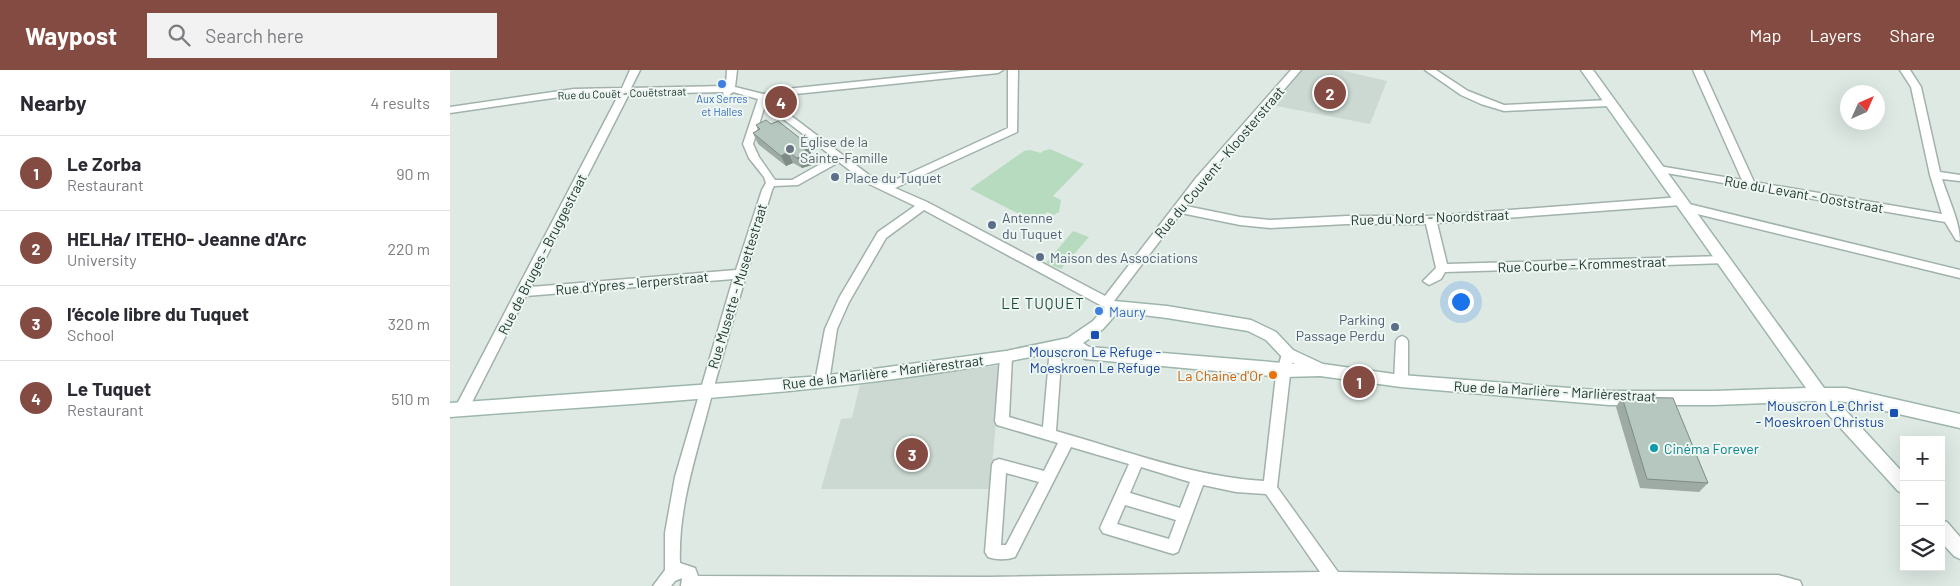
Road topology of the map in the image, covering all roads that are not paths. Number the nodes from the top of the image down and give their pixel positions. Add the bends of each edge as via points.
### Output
1 (635, 70) edge
2 (732, 70) edge
3 (998, 70) edge
4 (1014, 70) edge
5 (1296, 70) edge
6 (1430, 70) edge
7 (1587, 70) edge
8 (1698, 70) edge
9 (1905, 70) edge
10 (730, 89) junction
11 (624, 96) junction
12 (763, 98) junction
13 (1609, 103) junction
14 (1592, 104) junction
15 (450, 110) edge
16 (1620, 118) junction
17 (839, 158) junction
18 (1659, 169) junction
19 (1935, 175) junction
20 (1960, 178) edge
21 (771, 183) junction
22 (1750, 185) junction
23 (886, 188) junction
24 (1683, 204) junction
25 (923, 206) junction
26 (1180, 209) junction
27 (1949, 219) junction
28 (1431, 220) junction
29 (1960, 237) edge
30 (1723, 260) junction
31 (1442, 268) junction
32 (741, 274) junction
33 (1960, 274) edge
34 (1429, 281) dead end
35 (524, 292) junction
36 (1110, 304) junction
37 (1402, 341) dead end
38 (1072, 343) junction
39 (1056, 348) junction
40 (1288, 354) junction
41 (1006, 357) junction
42 (1321, 370) junction
43 (1284, 371) junction
44 (1401, 381) junction
45 (822, 382) junction
46 (706, 390) junction
47 (1820, 394) junction
48 (456, 409) edge
49 (1960, 421) edge
50 (1049, 435) junction
51 (1067, 440) junction
52 (1137, 461) junction
53 (1048, 478) junction
54 (1199, 478) junction
55 (1900, 482) edge
56 (1270, 488) junction
57 (1122, 497) junction
58 (1185, 516) junction
59 (1945, 533) edge
60 (1960, 550) edge
61 (673, 572) junction
62 (1337, 583) edge
63 (689, 585) edge
64 (662, 586) edge
65 (1794, 586) edge

1 - 11 street, Rue de Bruges - Bruggestraat
2 - 10 street
3 - 12 street via 786,92
4 - 23 street via 1013,130
5 - 26 street, Rue du Couvent - Kloosterstraat via 1200,180
6 - 14 street via 1462,91 1504,108
7 - 13 street
8 - 22 street
9 - 19 street via 1916,87
10 - 11 street, Rue du Couët - Couëtstraat via 727,94 719,95
10 - 12 street
11 - 15 street, Rue du Couët - Couëtstraat via 574,92
11 - 35 street, Rue de Bruges - Bruggestraat
12 - 17 street
12 - 21 street via 748,144
13 - 14 street
13 - 16 street
14 - 16 street
16 - 18 street
17 - 21 street via 794,183
17 - 23 street
18 - 22 street, Rue du Levant - Ooststraat
18 - 24 street
19 - 20 street
19 - 27 street
21 - 32 street, Rue Musette - Musettestraat
22 - 27 street, Rue du Levant - Ooststraat
23 - 25 street
24 - 28 street, Rue du Nord - Noordstraat
24 - 30 street
24 - 33 street, Rue du Nord - Noordstraat
25 - 36 street
25 - 45 street via 882,235 843,300 831,329
26 - 28 street, Rue du Nord - Noordstraat via 1270,224
26 - 36 street, Rue du Couvent - Kloosterstraat
27 - 29 street
28 - 31 street
30 - 31 street, Rue Courbe - Krommestraat
30 - 47 street
31 - 34 street
32 - 35 street, Rue d'Ypres - Ierperstraat
32 - 46 street, Rue Musette - Musettestraat
35 - 48 street, Rue de Bruges - Bruggestraat
36 - 38 street, Rue de la Marlière - Marlièrestraat via 1108,316
36 - 40 street, Rue de la Marlière - Marlièrestraat via 1251,326 1271,336
37 - 44 street
38 - 39 street, Rue de la Marlière - Marlièrestraat
38 - 43 street, Rue de la Marlière - Marlièrestraat via 1085,353
39 - 41 street, Rue de la Marlière - Marlièrestraat
39 - 50 street
40 - 42 street, Rue de la Marlière - Marlièrestraat
40 - 43 street
41 - 45 street, Rue de la Marlière - Marlièrestraat
41 - 50 street via 1002,421
42 - 43 street, Rue de la Marlière - Marlièrestraat
42 - 44 street, Rue de la Marlière - Marlièrestraat
43 - 56 street
44 - 47 street, Rue de la Marlière - Marlièrestraat via 1609,398
45 - 46 street, Rue de la Marlière - Marlièrestraat
46 - 48 street, Rue de la Marlière - Marlièrestraat
46 - 61 street, Rue Musette - Musettestraat via 677,497 672,533
47 - 49 street, Rue de la Marlière - Marlièrestraat via 1846,395
47 - 55 street
50 - 51 street
51 - 52 street
51 - 53 street
52 - 54 street
52 - 57 street
53 - 53 street via 999,465 993,552 1010,552
54 - 56 street via 1236,486
54 - 58 street
56 - 62 street
57 - 58 street
57 - 58 street via 1108,528 1173,547
59 - 60 street
61 - 63 street via 686,571 691,576
61 - 64 street
62 - 63 street
62 - 65 street via 1778,583

